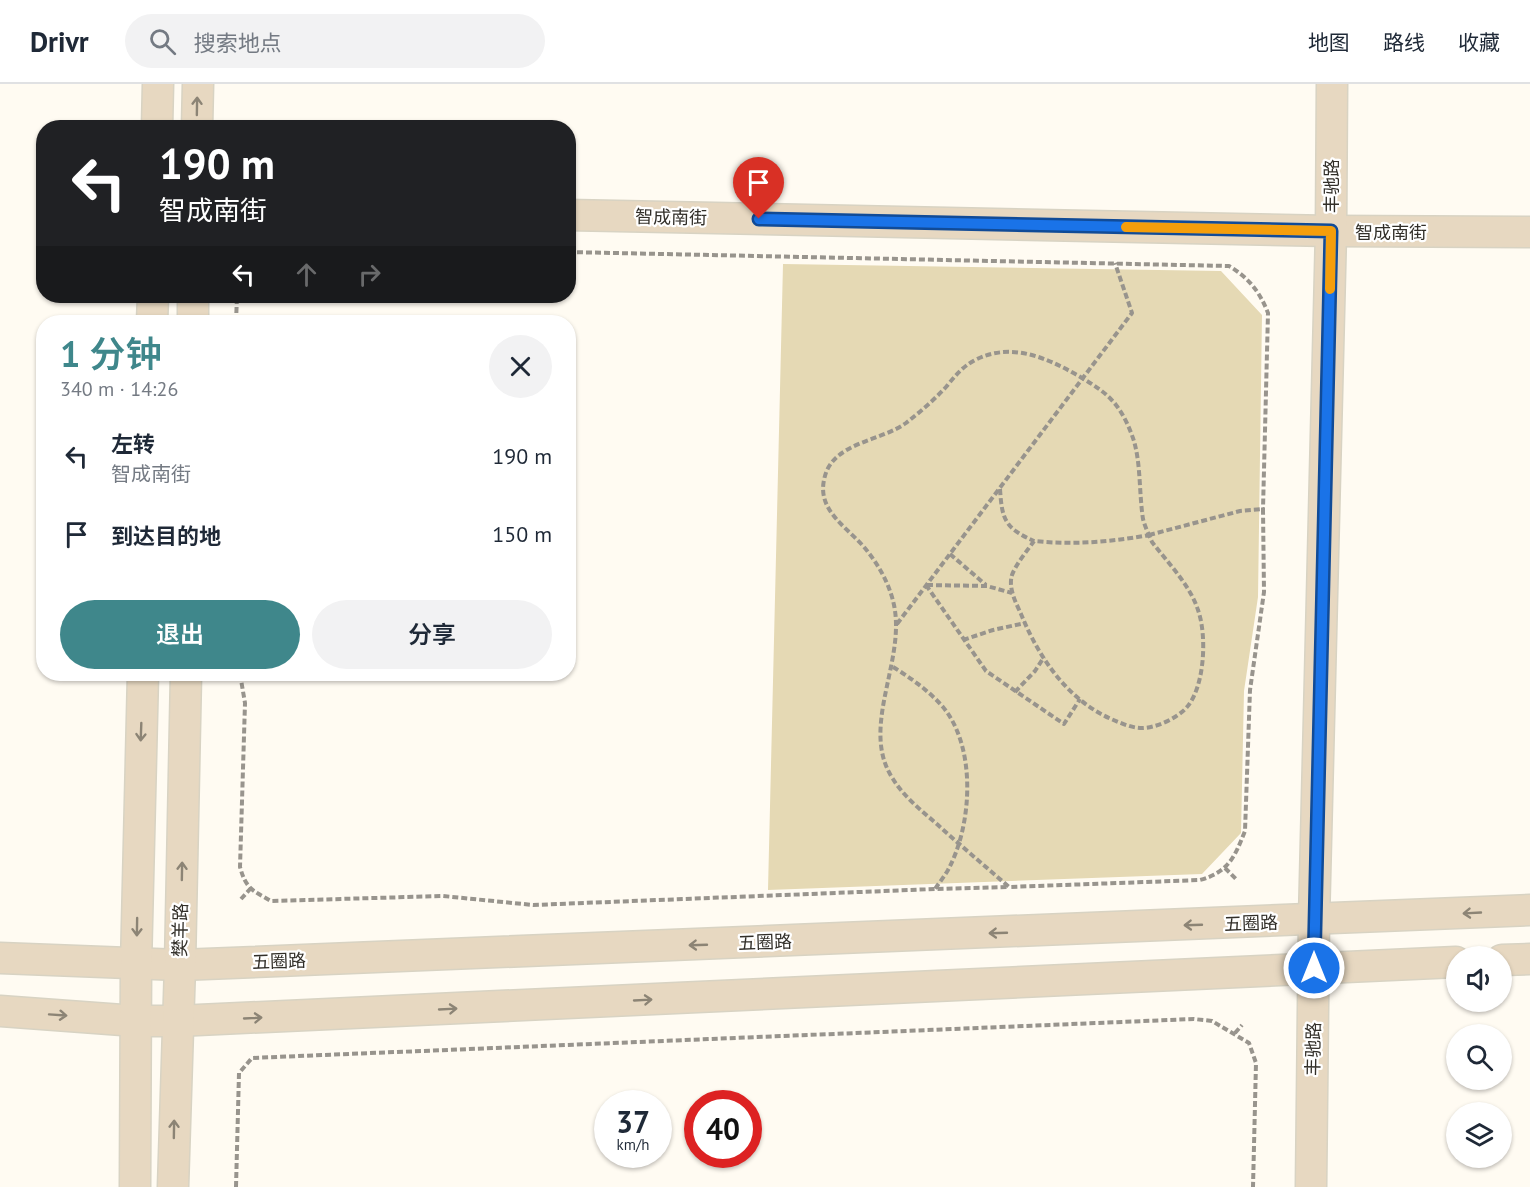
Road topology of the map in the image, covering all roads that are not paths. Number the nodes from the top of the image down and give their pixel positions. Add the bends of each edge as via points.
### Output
1 (158, 84) edge
2 (198, 84) edge
3 (1332, 84) edge
4 (157, 120) edge
5 (197, 120) edge
6 (576, 215) edge
7 (1331, 231) junction
8 (1530, 232) edge
9 (143, 681) edge
10 (186, 681) edge
11 (1530, 910) edge
12 (1314, 920) junction
13 (0, 958) edge
14 (1530, 959) edge
15 (1512, 960) edge
16 (1446, 962) edge
17 (136, 965) junction
18 (180, 965) junction
19 (1314, 968) junction
20 (0, 1011) edge
21 (136, 1021) junction
22 (177, 1021) junction
23 (135, 1187) edge
24 (173, 1187) edge
25 (1311, 1187) edge

1 - 4 main road
5 -> 2 main road
3 - 7 main road, 丰驰路
6 - 7 main road, 智成南街
7 - 8 main road, 智成南街
7 - 12 main road, 丰驰路
9 -> 17 main road
18 -> 10 main road, 樊羊路
11 -> 12 main road, 五圈路
12 -> 18 main road, 五圈路
12 - 19 main road, 丰驰路
13 - 17 main road, 五圈路
14 - 15 main road
16 - 19 main road
17 - 18 main road, 五圈路
17 - 21 main road
18 - 22 main road, 樊羊路
22 -> 19 main road
19 - 25 main road, 丰驰路
20 -> 21 main road
21 - 22 main road
21 - 23 main road
24 -> 22 main road, 樊羊路

